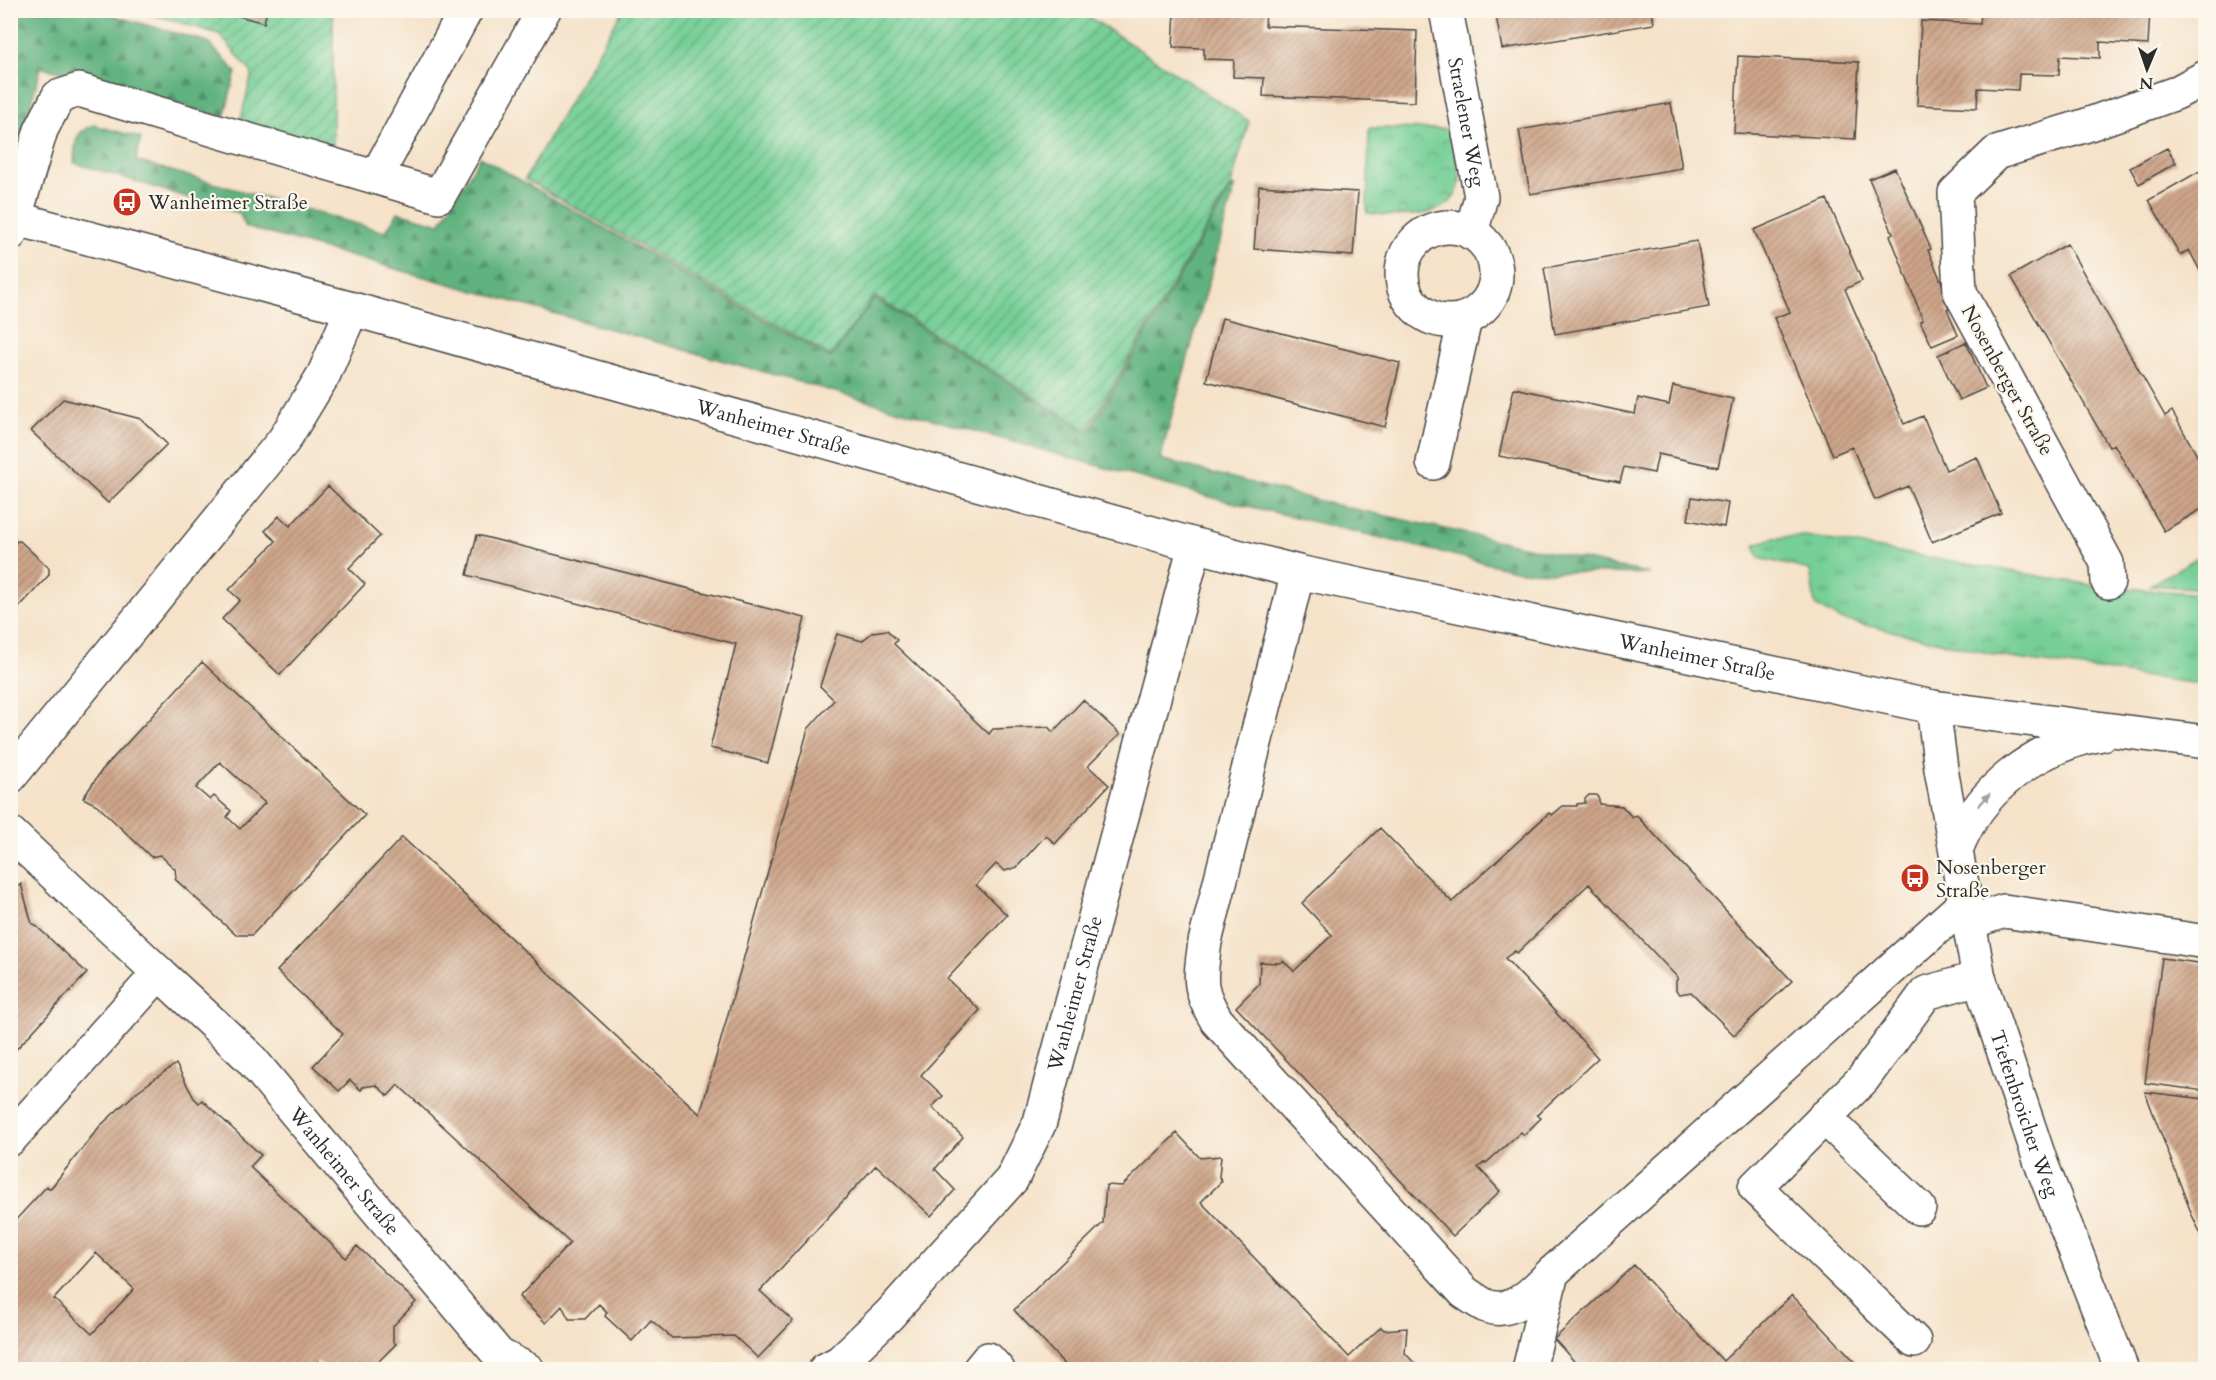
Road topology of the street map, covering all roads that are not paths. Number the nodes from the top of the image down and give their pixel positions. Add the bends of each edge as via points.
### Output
1 (466, 10) edge
2 (544, 10) edge
3 (1446, 10) edge
4 (2205, 76) edge
5 (376, 177) junction
6 (12, 223) edge
7 (1471, 233) junction
8 (352, 309) junction
9 (1465, 319) junction
10 (1433, 463) dead end
11 (1195, 545) junction
12 (1298, 572) junction
13 (2108, 582) dead end
14 (1933, 707) junction
15 (2121, 731) junction
16 (2205, 742) edge
17 (10, 777) edge
18 (10, 833) edge
19 (1956, 850) junction
20 (1966, 913) junction
21 (2205, 942) edge
22 (159, 973) junction
23 (1979, 978) junction
24 (1824, 1118) junction
25 (10, 1139) edge
26 (1919, 1208) dead end
27 (1552, 1273) junction
28 (1914, 1341) dead end
29 (492, 1362) edge
30 (528, 1370) edge
31 (825, 1370) edge
32 (979, 1370) edge
33 (998, 1370) edge
34 (1530, 1370) edge
35 (2122, 1370) edge

1 - 5 street
2 - 5 street, Wanheimer Straße via 439,196
3 - 7 street, Straelener Weg via 1481,197
4 - 13 street, Nosenberger Straße via 2176,93 1996,153 1955,193 1960,292 2108,563
5 - 6 street, Wanheimer Straße via 79,90 58,97 41,130
6 - 8 street, Wanheimer Straße
7 - 9 street via 1484,242 1496,267 1493,290 1482,308
7 - 9 street via 1448,227 1424,234 1405,255 1402,270 1402,284 1410,302 1423,314 1439,321
8 - 11 street, Wanheimer Straße
8 - 17 street via 324,374 285,440
9 - 10 street
11 - 12 street, Wanheimer Straße
11 - 31 street, Wanheimer Straße via 1040,1122 1012,1179 890,1316 840,1362
12 - 14 street, Wanheimer Straße
12 - 27 street via 1205,942 1200,978 1205,1001 1218,1021 1464,1292 1486,1306 1508,1307 1526,1298
14 - 15 street, Wanheimer Straße
14 - 19 street, Tiefenbroicher Weg
15 - 16 street, Wanheimer Straße
19 -> 15 street via 1977,808 1998,784 2024,765 2081,738
18 - 22 street, Wanheimer Straße
19 - 20 street, Tiefenbroicher Weg
20 - 21 street via 2004,911
20 - 23 street, Tiefenbroicher Weg
20 - 27 street
22 - 25 street
22 - 29 street, Wanheimer Straße via 249,1057
23 - 24 street via 1926,993 1863,1079
23 - 35 street, Tiefenbroicher Weg via 2041,1163
24 - 26 street
24 - 28 street via 1755,1187
27 - 34 street
29 - 30 street, Wanheimer Straße
32 - 33 street via 988,1359

